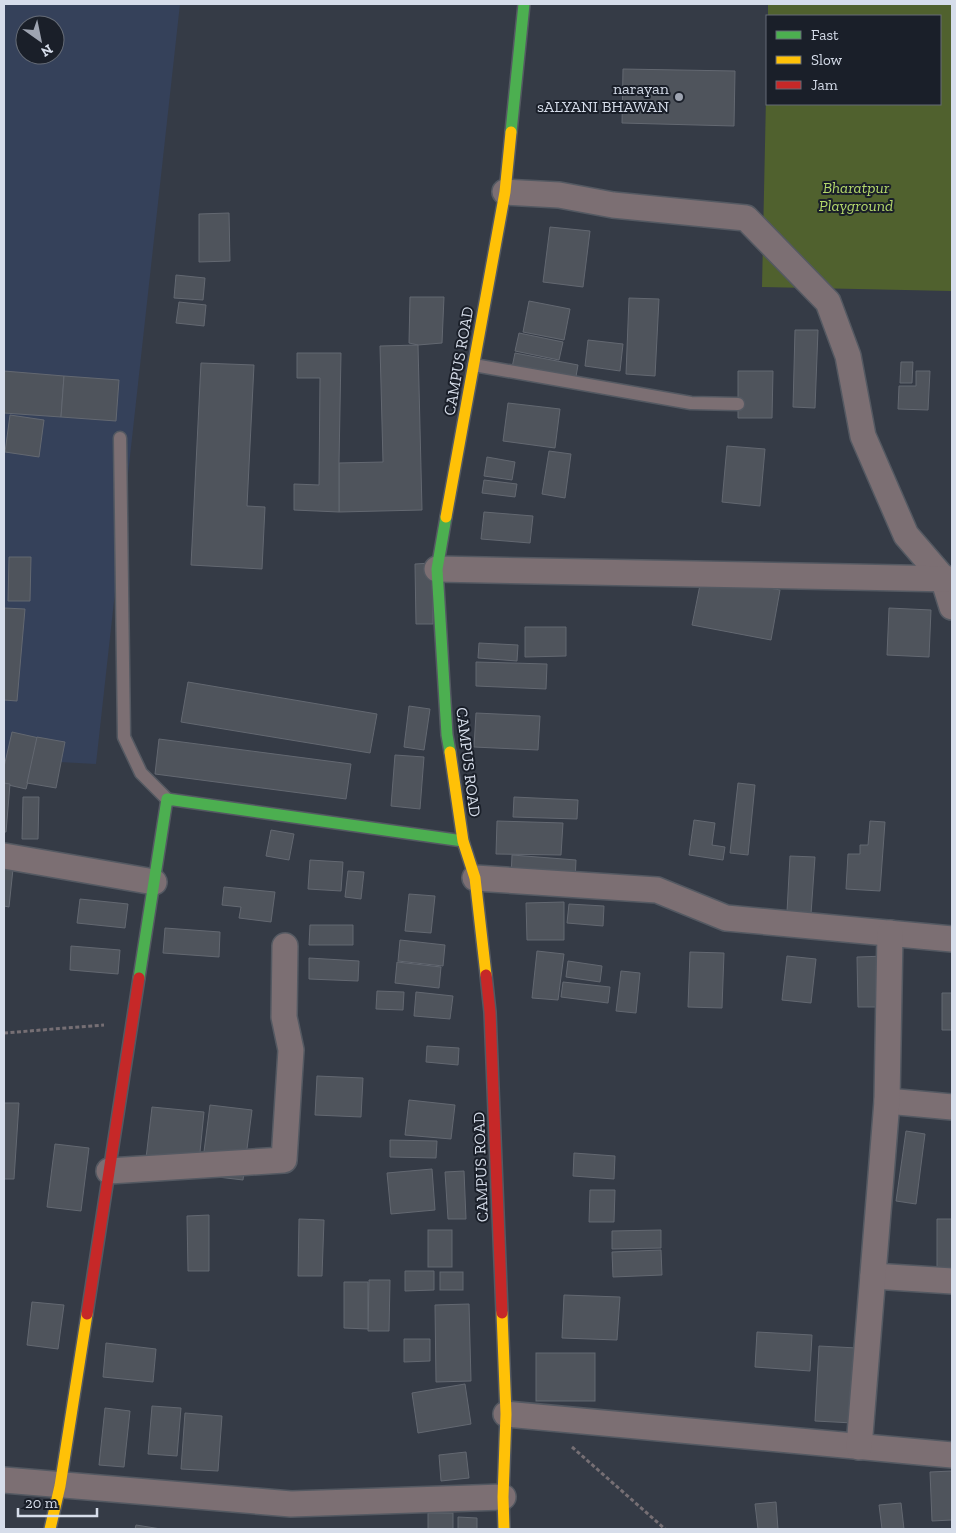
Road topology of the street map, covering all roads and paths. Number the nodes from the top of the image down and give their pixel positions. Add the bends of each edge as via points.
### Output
1 (524, 4) edge
2 (504, 192) junction
3 (474, 365) junction
4 (738, 404) dead end
5 (120, 438) dead end
6 (437, 569) junction
7 (948, 578) edge
8 (952, 607) edge
9 (167, 799) junction
10 (463, 841) junction
11 (4, 856) edge
12 (475, 878) junction
13 (154, 882) junction
14 (890, 933) junction
15 (952, 939) edge
16 (285, 946) dead end
17 (132, 1023) junction
18 (4, 1033) edge
19 (887, 1101) junction
20 (952, 1107) edge
21 (109, 1171) junction
22 (873, 1276) junction
23 (952, 1281) edge
24 (506, 1414) junction
25 (537, 1417) junction
26 (859, 1447) junction
27 (952, 1455) edge
28 (4, 1480) edge
29 (60, 1486) junction
30 (503, 1497) junction
31 (50, 1529) edge
32 (504, 1529) edge
33 (665, 1529) edge

1 - 2 street, CAMPUS ROAD
2 - 3 street, CAMPUS ROAD
2 - 7 street via 559,195 613,205 746,218 828,302 848,356 863,436 906,535
3 - 4 lane via 690,403
3 - 6 street, CAMPUS ROAD
5 - 9 lane via 124,736 140,773
6 - 7 street
6 - 10 street, CAMPUS ROAD via 447,735
7 - 8 street
9 - 10 street
9 - 13 street
10 - 12 street, CAMPUS ROAD
11 - 13 street
12 - 14 street via 657,890 726,918
12 - 24 street, CAMPUS ROAD via 490,1012
13 - 17 street
14 - 15 street
14 - 19 street
16 - 21 street via 284,1017 291,1050 284,1160
17 - 18 path
17 - 21 street
19 - 20 street
19 - 22 street
21 - 29 street
22 - 23 street
22 - 26 street
24 - 25 street
24 - 30 street, CAMPUS ROAD
25 - 26 street
25 - 33 path
26 - 27 street
28 - 29 street
29 - 30 street via 291,1504
29 - 31 street
30 - 32 street, CAMPUS ROAD

